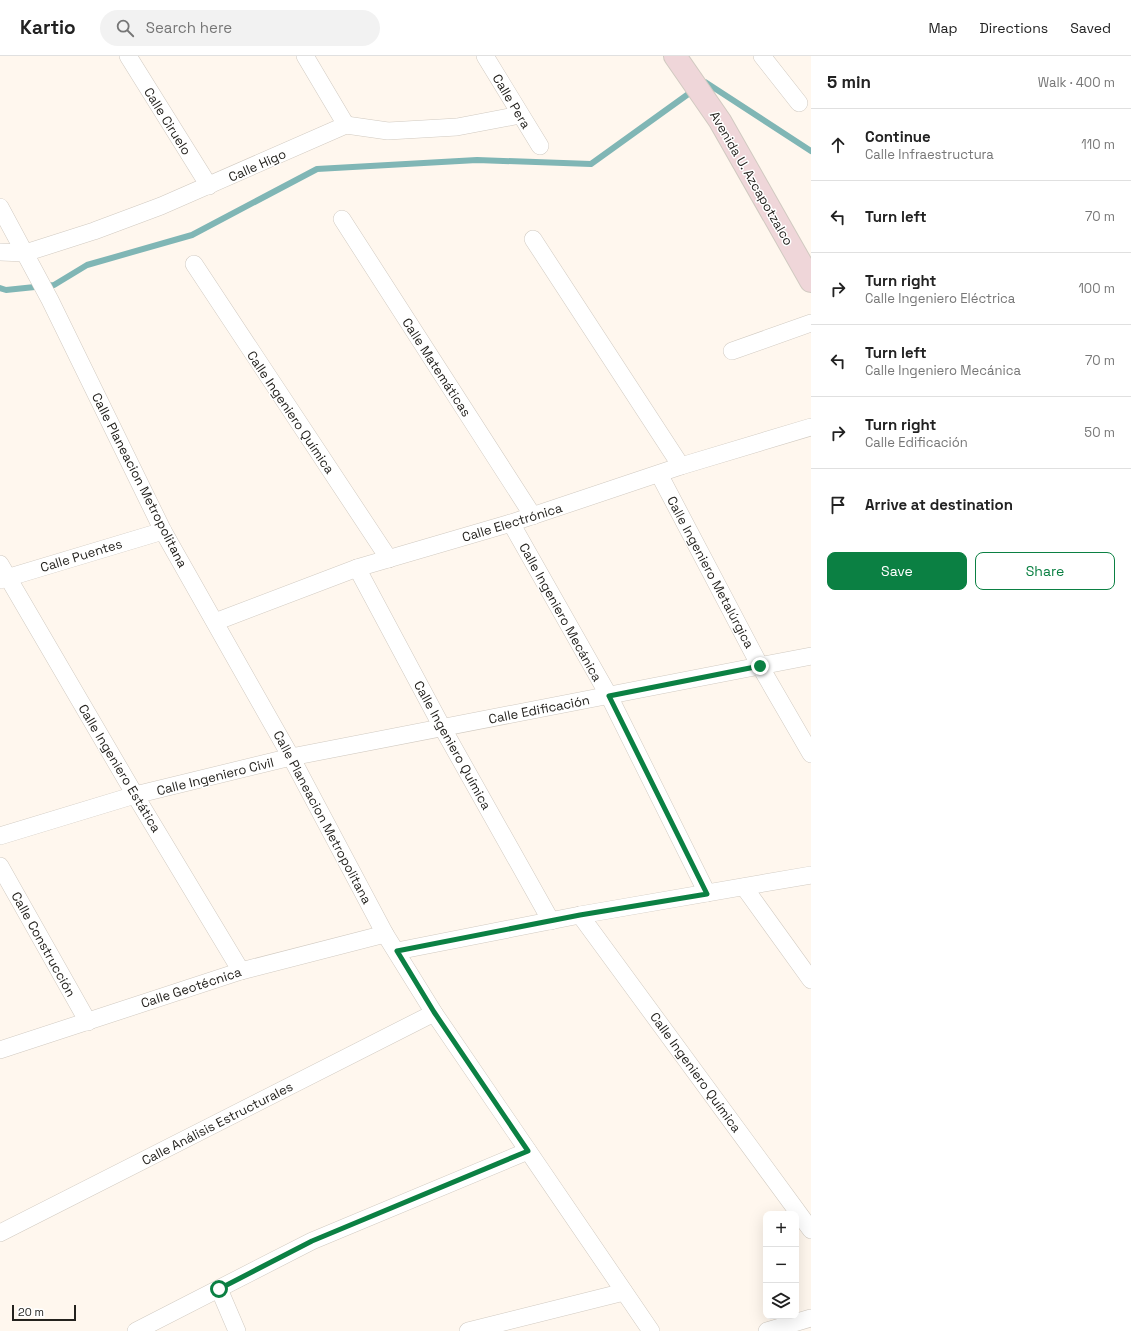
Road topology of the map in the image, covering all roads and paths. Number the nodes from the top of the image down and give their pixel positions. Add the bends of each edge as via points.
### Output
1 (128, 56) edge
2 (305, 56) edge
3 (485, 56) edge
4 (675, 56) edge
5 (762, 56) edge
6 (799, 103) dead end
7 (520, 114) junction
8 (346, 125) junction
9 (540, 146) dead end
10 (209, 186) junction
11 (0, 207) edge
12 (342, 219) dead end
13 (533, 239) dead end
14 (0, 252) edge
15 (25, 253) junction
16 (194, 264) dead end
17 (811, 281) edge
18 (811, 323) edge
19 (732, 351) dead end
20 (810, 430) edge
21 (681, 466) junction
22 (659, 474) junction
23 (533, 516) junction
24 (511, 523) junction
25 (163, 531) junction
26 (389, 559) junction
27 (357, 568) junction
28 (2, 574) edge
29 (216, 622) junction
30 (811, 656) edge
31 (760, 666) junction
32 (609, 696) junction
33 (442, 727) junction
34 (811, 754) edge
35 (292, 757) junction
36 (135, 795) junction
37 (0, 836) edge
38 (0, 866) edge
39 (811, 875) edge
40 (744, 887) junction
41 (707, 894) junction
42 (580, 915) junction
43 (551, 921) junction
44 (385, 934) junction
45 (397, 951) junction
46 (241, 971) junction
47 (811, 980) edge
48 (434, 1012) junction
49 (88, 1022) junction
50 (0, 1050) edge
51 (528, 1151) junction
52 (811, 1230) edge
53 (0, 1233) edge
54 (219, 1289) junction
55 (624, 1292) junction
56 (811, 1318) edge
57 (136, 1331) edge
58 (236, 1331) edge
59 (468, 1331) edge
60 (651, 1331) edge
61 (767, 1331) edge

1 - 10 street, Calle Ciruelo
2 - 8 street
3 - 7 street, Calle Pera
4 - 17 street, Avenida U. Azcapotzalco via 720,120
5 - 6 street
7 - 8 street via 456,127 388,131
7 - 9 street, Calle Pera
8 - 10 street, Calle Higo
10 - 15 street, Calle Higo via 94,231
11 - 15 street, Calle Planeacion Metropolitana
12 - 23 street, Calle Matemáticas
13 - 21 street
14 - 15 street, Calle Higo
15 - 25 street, Calle Planeacion Metropolitana
16 - 26 street, Calle Ingeniero Química
18 - 19 street
20 - 21 street, Calle Electrónica
21 - 22 street, Calle Electrónica
22 - 23 street, Calle Electrónica
22 - 31 street, Calle Ingeniero Metalúrgica
23 - 24 street, Calle Electrónica
24 - 26 street, Calle Electrónica
24 - 32 street, Calle Ingeniero Mecánica
25 - 28 street, Calle Puentes
25 - 29 street, Calle Planeacion Metropolitana
26 - 27 street, Calle Electrónica
27 - 29 street, Calle Electrónica
27 - 33 street, Calle Ingeniero Química
28 - 36 street, Calle Ingeniero Estática
29 - 35 street, Calle Planeacion Metropolitana
30 - 31 street, Calle Edificación
31 - 32 street, Calle Edificación
31 - 34 street, Calle Ingeniero Metalúrgica
32 - 33 street, Calle Edificación
32 - 41 street, Calle Ingeniero Mecánica
33 - 35 street, Calle Edificación
33 - 43 street, Calle Ingeniero Química
35 - 36 street, Calle Ingeniero Civil
35 - 44 street, Calle Planeacion Metropolitana
36 - 37 street, Calle Ingeniero Civil
36 - 46 street, Calle Ingeniero Estática
38 - 49 street, Calle Construcción
39 - 40 street
40 - 41 street
40 - 47 street
41 - 42 street
42 - 43 street
42 - 52 street, Calle Ingeniero Química
43 - 45 street
44 - 45 street, Calle Planeacion Metropolitana
44 - 46 street, Calle Geotécnica
45 - 48 street, Calle Planeacion Metropolitana
46 - 49 street, Calle Geotécnica
48 - 51 street, Calle Planeacion Metropolitana
48 - 53 street, Calle Análisis Estructurales
49 - 50 street, Calle Geotécnica
51 - 54 street via 312,1241
51 - 55 street, Calle Planeacion Metropolitana
54 - 57 street
54 - 58 street
55 - 59 street
55 - 60 street, Calle Planeacion Metropolitana
56 - 61 street

